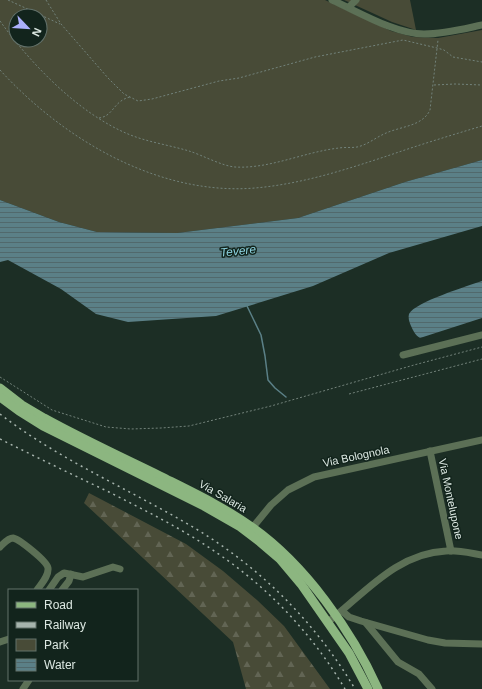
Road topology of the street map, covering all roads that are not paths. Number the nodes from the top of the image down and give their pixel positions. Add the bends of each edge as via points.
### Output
1 (332, 0) edge
2 (356, 0) edge
3 (349, 7) junction
4 (482, 26) edge
5 (482, 335) edge
6 (403, 355) dead end
7 (0, 388) edge
8 (0, 397) edge
9 (482, 440) edge
10 (430, 451) junction
11 (253, 527) junction
12 (0, 547) edge
13 (451, 551) junction
14 (482, 555) edge
15 (120, 569) dead end
16 (71, 574) junction
17 (38, 589) edge
18 (51, 589) edge
19 (63, 589) edge
20 (335, 616) junction
21 (366, 623) junction
22 (482, 644) edge
23 (368, 689) edge
24 (378, 689) edge
25 (432, 689) edge

1 - 3 street
2 - 3 street
3 - 4 street via 398,30 423,34
5 - 6 street
7 - 11 main road, Via Salaria via 44,418 212,502
8 - 20 main road, Via Salaria via 43,426 204,506 238,526 265,546
9 - 10 street, Via Bolognola
10 - 11 street, Via Bolognola via 310,479 278,499
10 - 13 street, Via Montelupone
11 - 20 main road, Via Salaria via 297,566
12 - 17 street via 14,538 46,563 48,572
13 - 14 street
13 - 20 street via 426,554 400,564
15 - 16 street via 112,568 84,577
16 - 18 street via 60,574
16 - 19 street
20 - 21 street via 349,617
20 - 23 main road, Via Salaria via 349,653
20 - 24 main road, Via Salaria
21 - 22 street via 437,641
21 - 25 street via 398,662 419,674

